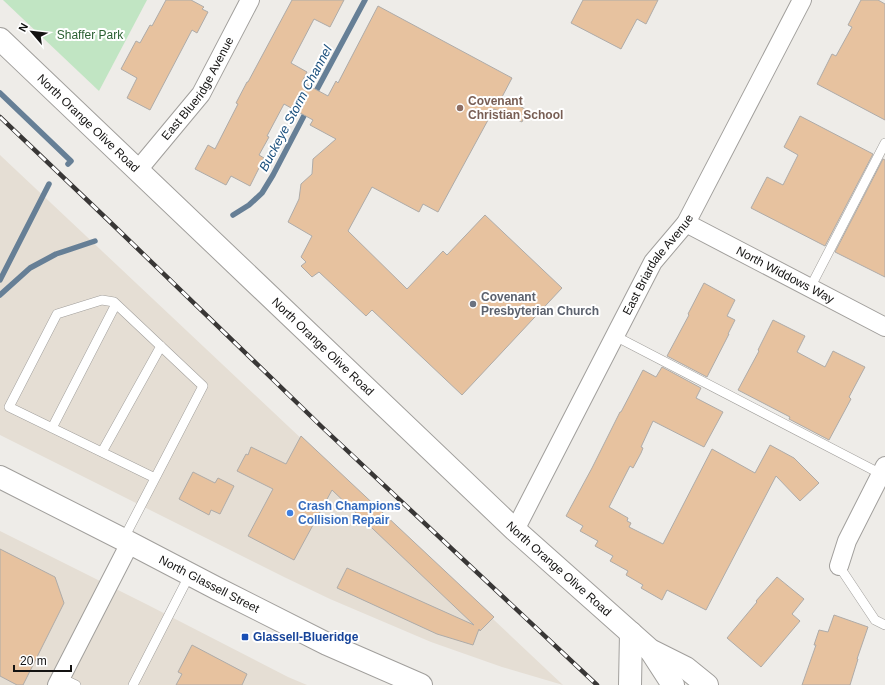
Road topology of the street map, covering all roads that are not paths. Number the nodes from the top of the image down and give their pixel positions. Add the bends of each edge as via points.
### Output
1 (250, 0) edge
2 (802, 0) edge
3 (0, 40) edge
4 (885, 143) edge
5 (137, 171) junction
6 (686, 223) junction
7 (810, 288) junction
8 (116, 304) junction
9 (885, 327) edge
10 (615, 336) junction
11 (161, 346) junction
12 (52, 428) junction
13 (102, 452) junction
14 (883, 470) edge
15 (0, 477) edge
16 (155, 478) junction
17 (514, 530) junction
18 (127, 541) junction
19 (839, 566) joint
20 (190, 574) junction
21 (885, 625) edge
22 (631, 633) junction
23 (650, 650) junction
24 (64, 683) edge
25 (133, 685) edge
26 (419, 685) edge
27 (630, 685) edge
28 (673, 685) edge
29 (707, 685) edge

1 - 5 street, East Blueridge Avenue via 201,94
2 - 6 street, East Briardale Avenue
3 - 5 street, North Orange Olive Road
4 - 7 lane
5 - 17 street, North Orange Olive Road
6 - 7 street, North Widdows Way
6 - 10 street, East Briardale Avenue via 653,262
7 - 9 street, North Widdows Way
8 - 11 lane
8 - 12 lane
8 - 12 lane via 102,300 57,314 9,407
10 - 14 lane
10 - 17 street, East Briardale Avenue
11 - 13 lane
11 - 16 lane via 203,386
12 - 13 lane
13 - 16 lane
14 - 19 street via 846,541
15 - 18 street, North Glassell Street
16 - 18 lane
17 - 22 street, North Orange Olive Road
18 - 20 street, North Glassell Street
18 - 24 street
19 - 21 lane via 875,620
20 - 25 lane
20 - 26 street, North Glassell Street via 327,644
22 - 23 street, North Orange Olive Road
22 - 27 street
23 - 28 street, North Orange Olive Road
23 - 29 street, North Orange Olive Road via 686,668

